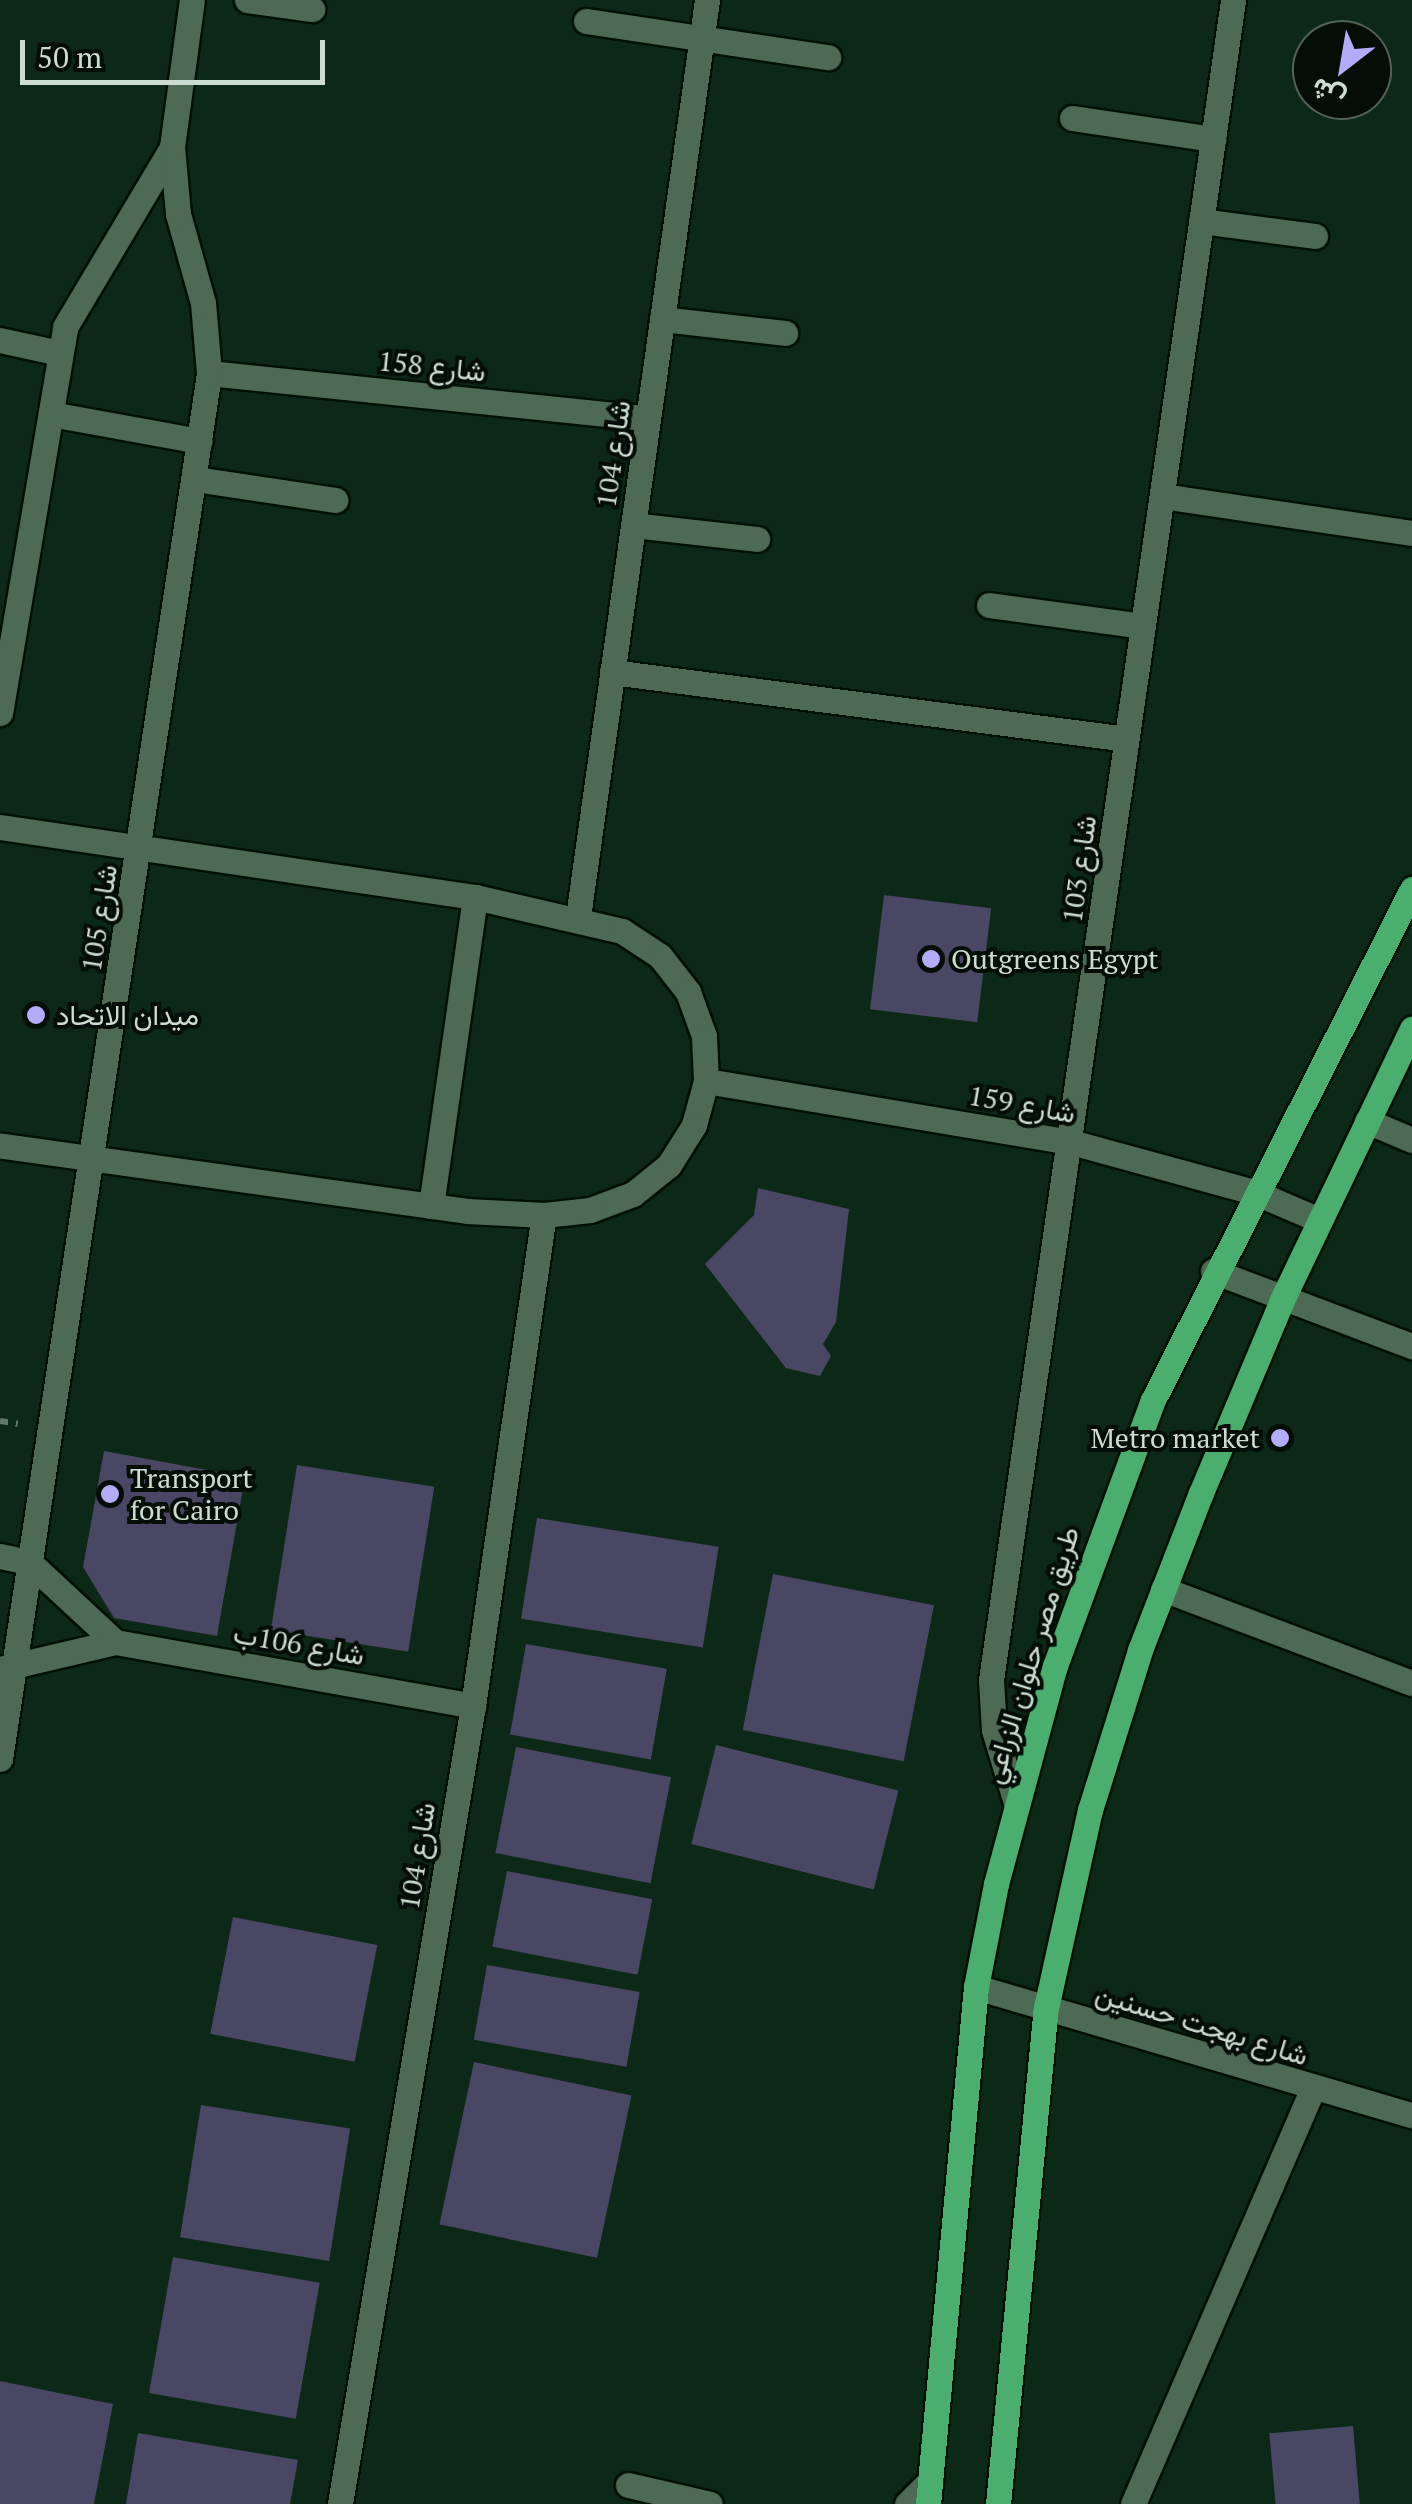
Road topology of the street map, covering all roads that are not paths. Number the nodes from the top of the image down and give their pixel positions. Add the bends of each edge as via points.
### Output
1 (192, 0) edge
2 (247, 0) edge
3 (707, 0) edge
4 (1233, 0) edge
5 (312, 9) dead end
6 (586, 21) dead end
7 (702, 38) junction
8 (828, 57) dead end
9 (1072, 118) dead end
10 (1212, 139) junction
11 (172, 147) junction
12 (1201, 221) junction
13 (1315, 236) dead end
14 (662, 320) junction
15 (785, 333) dead end
16 (0, 340) edge
17 (59, 353) junction
18 (209, 373) junction
19 (51, 414) junction
20 (648, 418) junction
21 (200, 441) junction
22 (195, 479) junction
23 (1162, 496) junction
24 (336, 500) dead end
25 (633, 525) junction
26 (1412, 533) edge
27 (757, 538) dead end
28 (989, 605) dead end
29 (1142, 626) junction
30 (612, 672) junction
31 (0, 713) edge
32 (1127, 740) junction
33 (0, 827) edge
34 (140, 848) junction
35 (1412, 890) edge
36 (475, 898) junction
37 (578, 917) junction
38 (1412, 1029) edge
39 (706, 1081) junction
40 (1367, 1120) junction
41 (1412, 1140) edge
42 (1070, 1142) junction
43 (0, 1146) edge
44 (90, 1160) junction
45 (1254, 1192) junction
46 (431, 1206) junction
47 (544, 1215) junction
48 (1319, 1220) junction
49 (1213, 1272) junction
50 (1282, 1300) junction
51 (1412, 1346) edge
52 (0, 1556) edge
53 (29, 1562) junction
54 (1163, 1589) junction
55 (115, 1642) junction
56 (6, 1670) edge
57 (1412, 1684) edge
58 (473, 1706) junction
59 (0, 1759) edge
60 (1016, 1802) junction
61 (976, 1987) junction
62 (1046, 2008) junction
63 (1312, 2088) junction
64 (1412, 2115) edge
65 (628, 2486) dead end
66 (929, 2492) edge
67 (340, 2504) edge
68 (710, 2504) edge
69 (907, 2504) edge
70 (998, 2504) edge
71 (1133, 2504) edge

1 - 11 street, شارع 105
2 - 5 street
3 - 7 street, شارع 104
4 - 10 street, شارع 103
6 - 7 street
7 - 8 street
7 - 14 street, شارع 104
9 - 10 street
10 - 12 street, شارع 103
11 - 17 street, شارع 105 via 142,205 74,302
11 - 18 street, شارع 105 via 178,214 203,303
12 - 13 street
12 - 23 street, شارع 103
14 - 15 street
14 - 20 street, شارع 104
16 - 17 street
17 - 19 street, شارع 105
18 - 20 street, شارع 158
18 - 21 street, شارع 105
19 - 21 street
19 - 31 street, شارع 105
20 - 25 street, شارع 104
21 - 22 street, شارع 105
22 - 24 street
22 - 34 street, شارع 105
23 - 26 street
23 - 29 street, شارع 103
25 - 27 street
25 - 30 street, شارع 104
28 - 29 street
29 - 32 street, شارع 103
30 - 32 street
30 - 37 street, شارع 104
32 - 42 street, شارع 103
33 - 34 street
34 - 36 street
34 - 44 street, شارع 105
35 - 45 main road, طريق مصر حلوان الزراعي
36 - 37 street
36 - 46 street
37 - 39 street via 622,930 660,956 688,992 704,1036
38 - 40 main road
39 - 42 street, شارع 159
39 - 47 street via 694,1126 668,1165 632,1194 590,1210
40 - 41 street
40 - 48 main road
42 - 45 street, شارع 159
42 - 60 street, شارع 103 via 990,1680 994,1730
43 - 44 street
44 - 46 street
44 - 53 street, شارع 105
45 - 48 street, شارع 159
45 - 49 main road, طريق مصر حلوان الزراعي
46 - 47 street
47 - 58 street, شارع 104
48 - 50 main road
49 - 50 street
49 - 60 main road, طريق مصر حلوان الزراعي via 1100,1532
50 - 51 street
50 - 54 main road
52 - 53 street
53 - 55 street
53 - 56 street, شارع 105
54 - 57 street
54 - 62 main road via 1090,1810
55 - 56 street, شارع 106ب
55 - 58 street, شارع 106ب
56 - 59 street, شارع 105
58 - 67 street, شارع 104
60 - 61 main road, طريق مصر حلوان الزراعي
61 - 62 street, شارع بهجت حسنين
61 - 66 main road, طريق مصر حلوان الزراعي
62 - 63 street, شارع بهجت حسنين
62 - 70 main road
63 - 64 street, شارع بهجت حسنين
63 - 71 street
65 - 68 street
66 - 69 street

